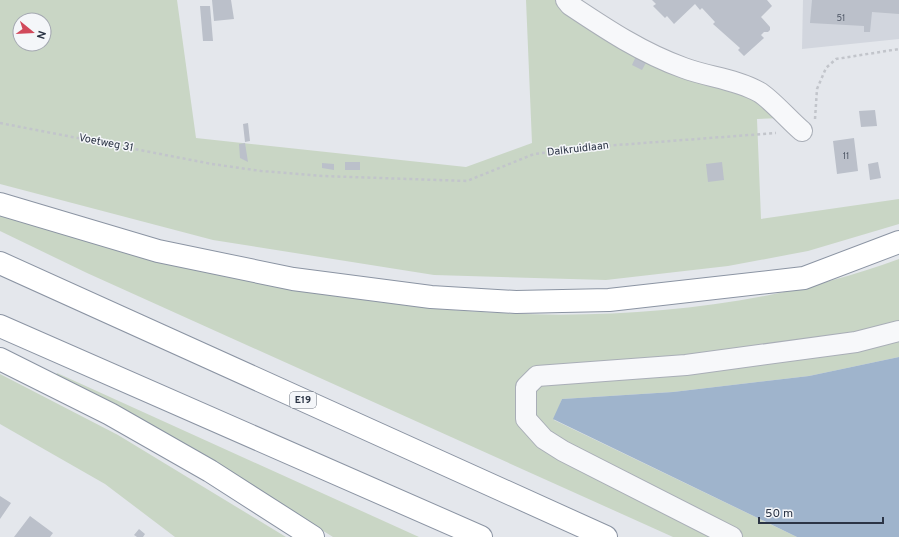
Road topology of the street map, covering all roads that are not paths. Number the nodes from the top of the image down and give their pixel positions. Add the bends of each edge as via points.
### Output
1 (566, 0) edge
2 (802, 131) road end
3 (0, 204) edge
4 (899, 242) edge
5 (0, 263) edge
6 (0, 326) edge
7 (899, 331) edge
8 (0, 359) edge
9 (313, 537) edge
10 (481, 537) edge
11 (606, 537) edge
12 (732, 537) edge

1 - 2 lane via 614,35 642,49 683,68 760,92
3 - 4 highway via 158,251 293,279 431,297 516,302 609,300 804,278
5 - 11 highway, E19
6 - 10 highway
7 - 12 lane via 856,342 686,365 537,376 526,387 526,419 544,439
8 - 9 highway via 110,414 210,471

